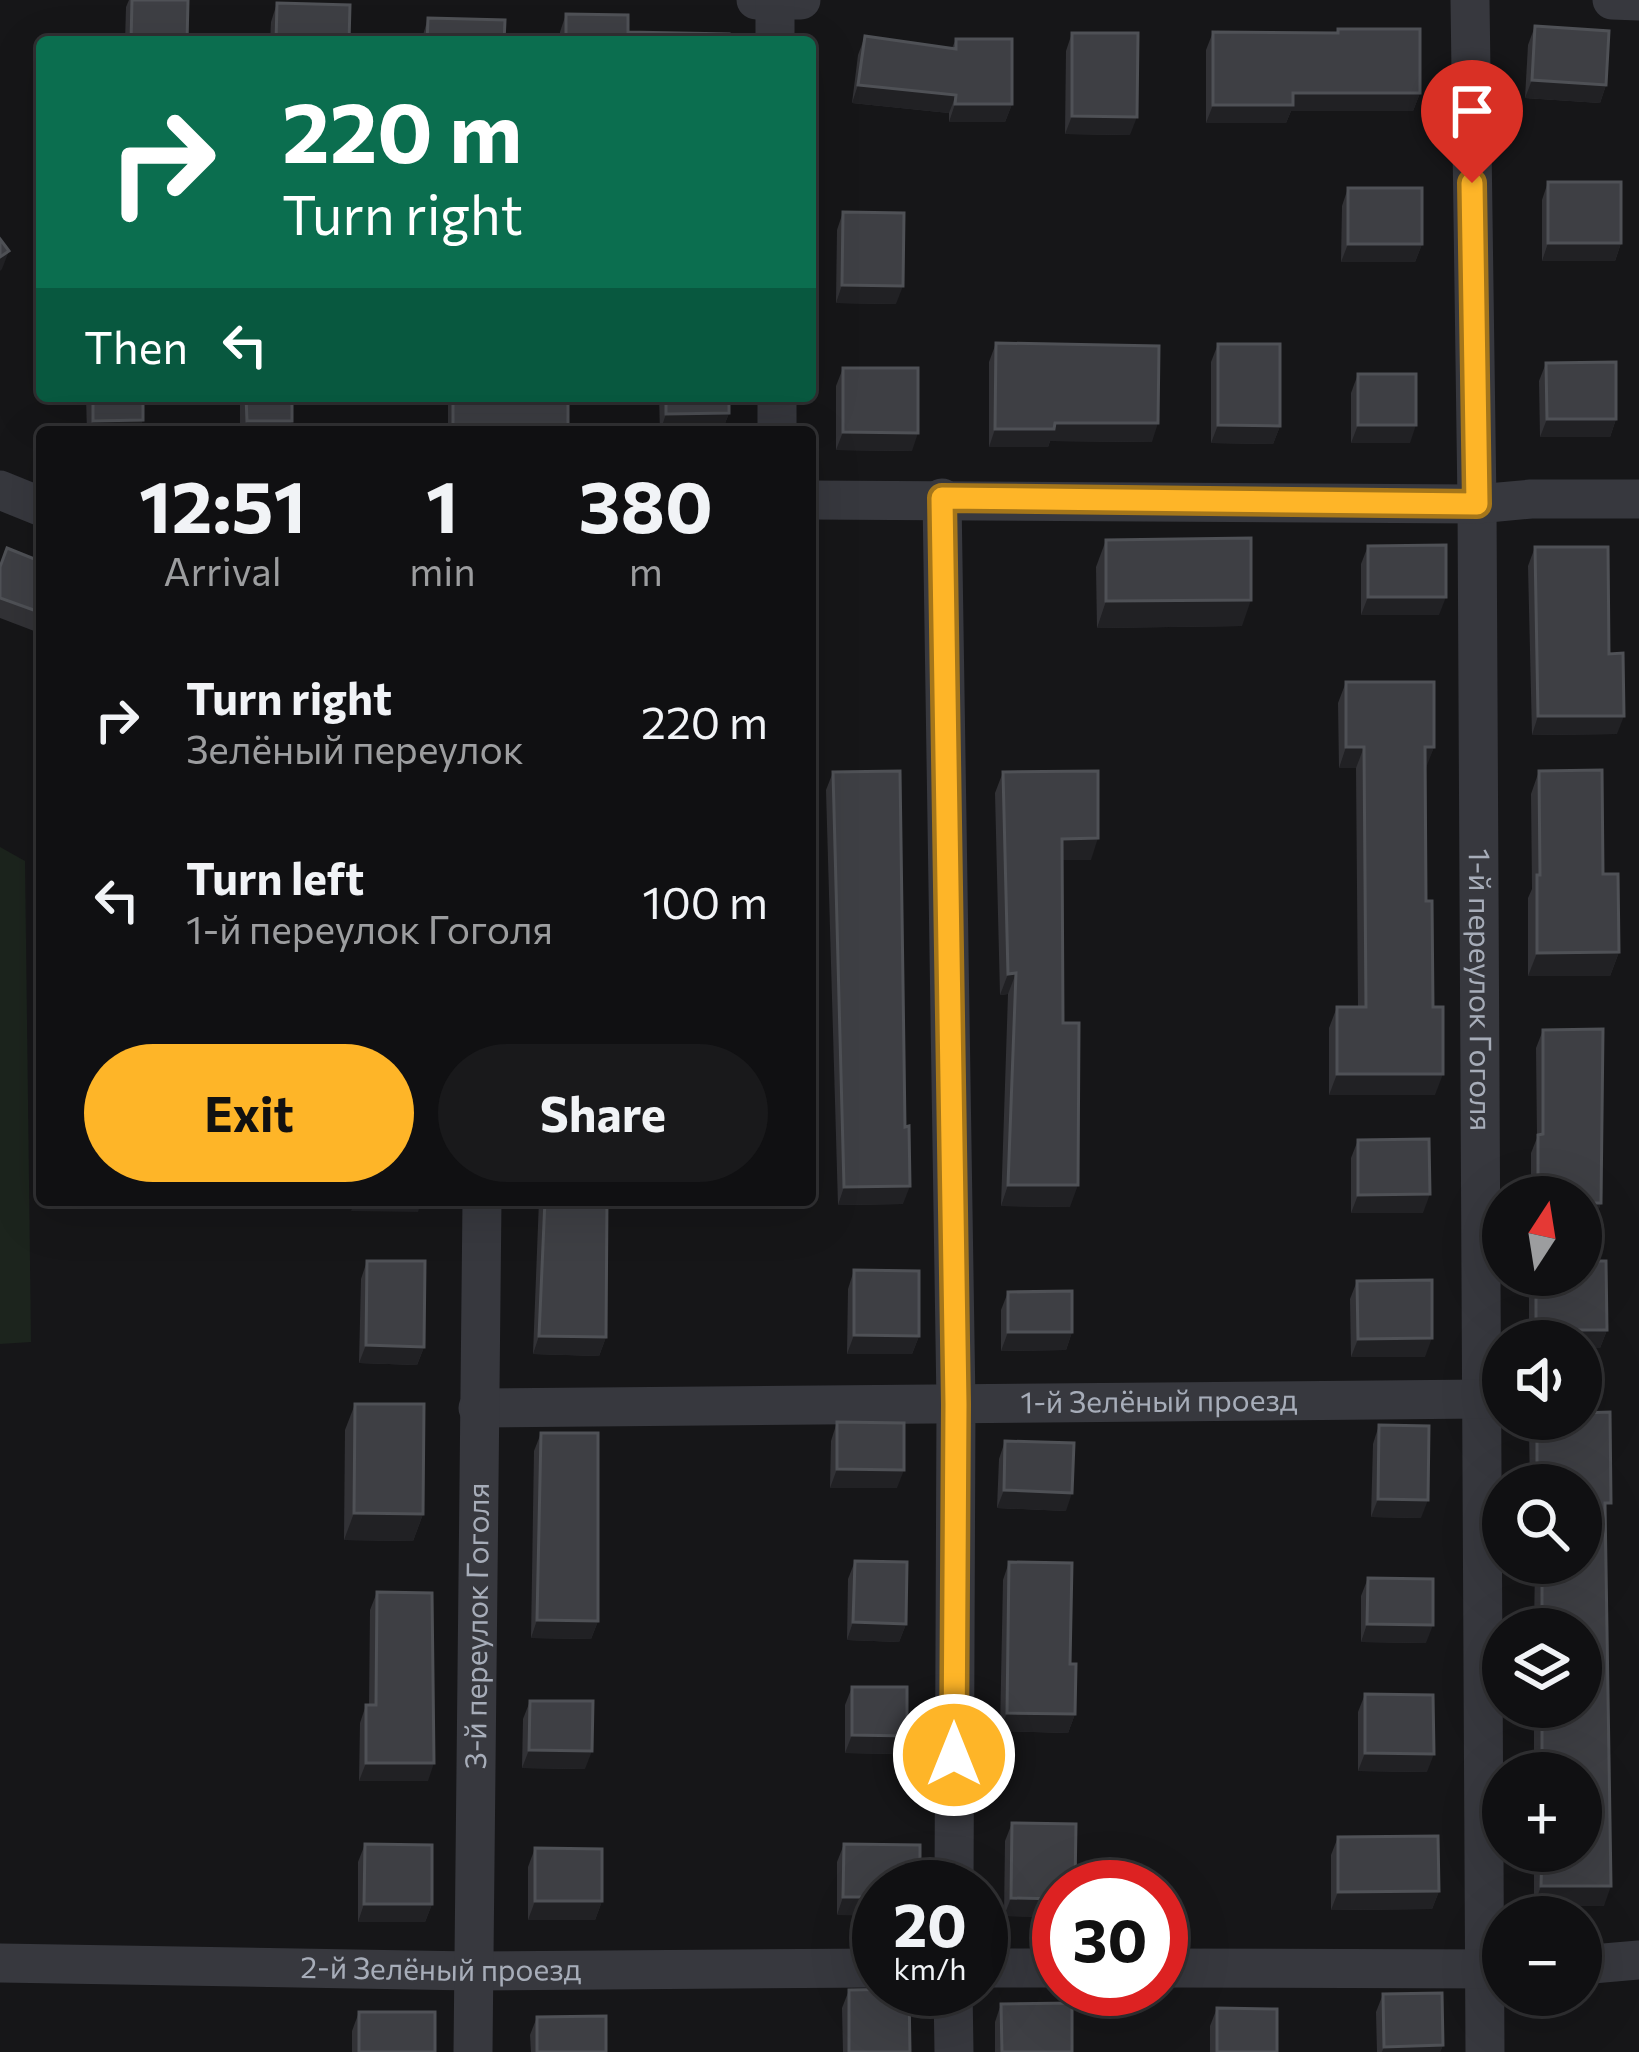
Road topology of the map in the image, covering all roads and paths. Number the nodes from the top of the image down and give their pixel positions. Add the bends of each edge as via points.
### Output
1 (756, 0) edge
2 (801, 0) edge
3 (1470, 0) edge
4 (1612, 0) edge
5 (775, 1) edge
6 (1639, 1) edge
7 (776, 36) edge
8 (0, 490) edge
9 (942, 498) junction
10 (1639, 499) edge
11 (816, 500) edge
12 (1477, 504) junction
13 (36, 505) edge
14 (482, 1206) edge
15 (1482, 1320) edge
16 (1482, 1399) edge
17 (956, 1404) junction
18 (478, 1408) junction
19 (1484, 1440) edge
20 (954, 1860) edge
21 (1492, 1896) edge
22 (1639, 1960) edge
23 (0, 1963) edge
24 (1602, 1963) edge
25 (852, 1968) edge
26 (1188, 1968) edge
27 (1482, 1969) edge
28 (472, 1971) junction
29 (953, 2016) edge
30 (1488, 2016) edge
31 (473, 2052) edge
32 (954, 2052) edge
33 (1485, 2052) edge

1 - 5 street
2 - 5 street
3 - 12 street, 1-й переулок Гоголя
4 - 6 street
5 - 7 street
8 - 13 street
9 - 11 street
9 - 12 street
9 - 17 street
10 - 12 street
12 - 15 street, 1-й переулок Гоголя
14 - 18 street, 3-й переулок Гоголя
16 - 17 street, 1-й Зелёный проезд
17 - 18 street, 1-й Зелёный проезд
17 - 20 street
18 - 28 street, 3-й переулок Гоголя
19 - 21 street, 1-й переулок Гоголя
22 - 24 street
23 - 28 street, 2-й Зелёный проезд
25 - 28 street, 2-й Зелёный проезд
26 - 27 street
28 - 31 street, 3-й переулок Гоголя
29 - 32 street
30 - 33 street, 1-й переулок Гоголя

